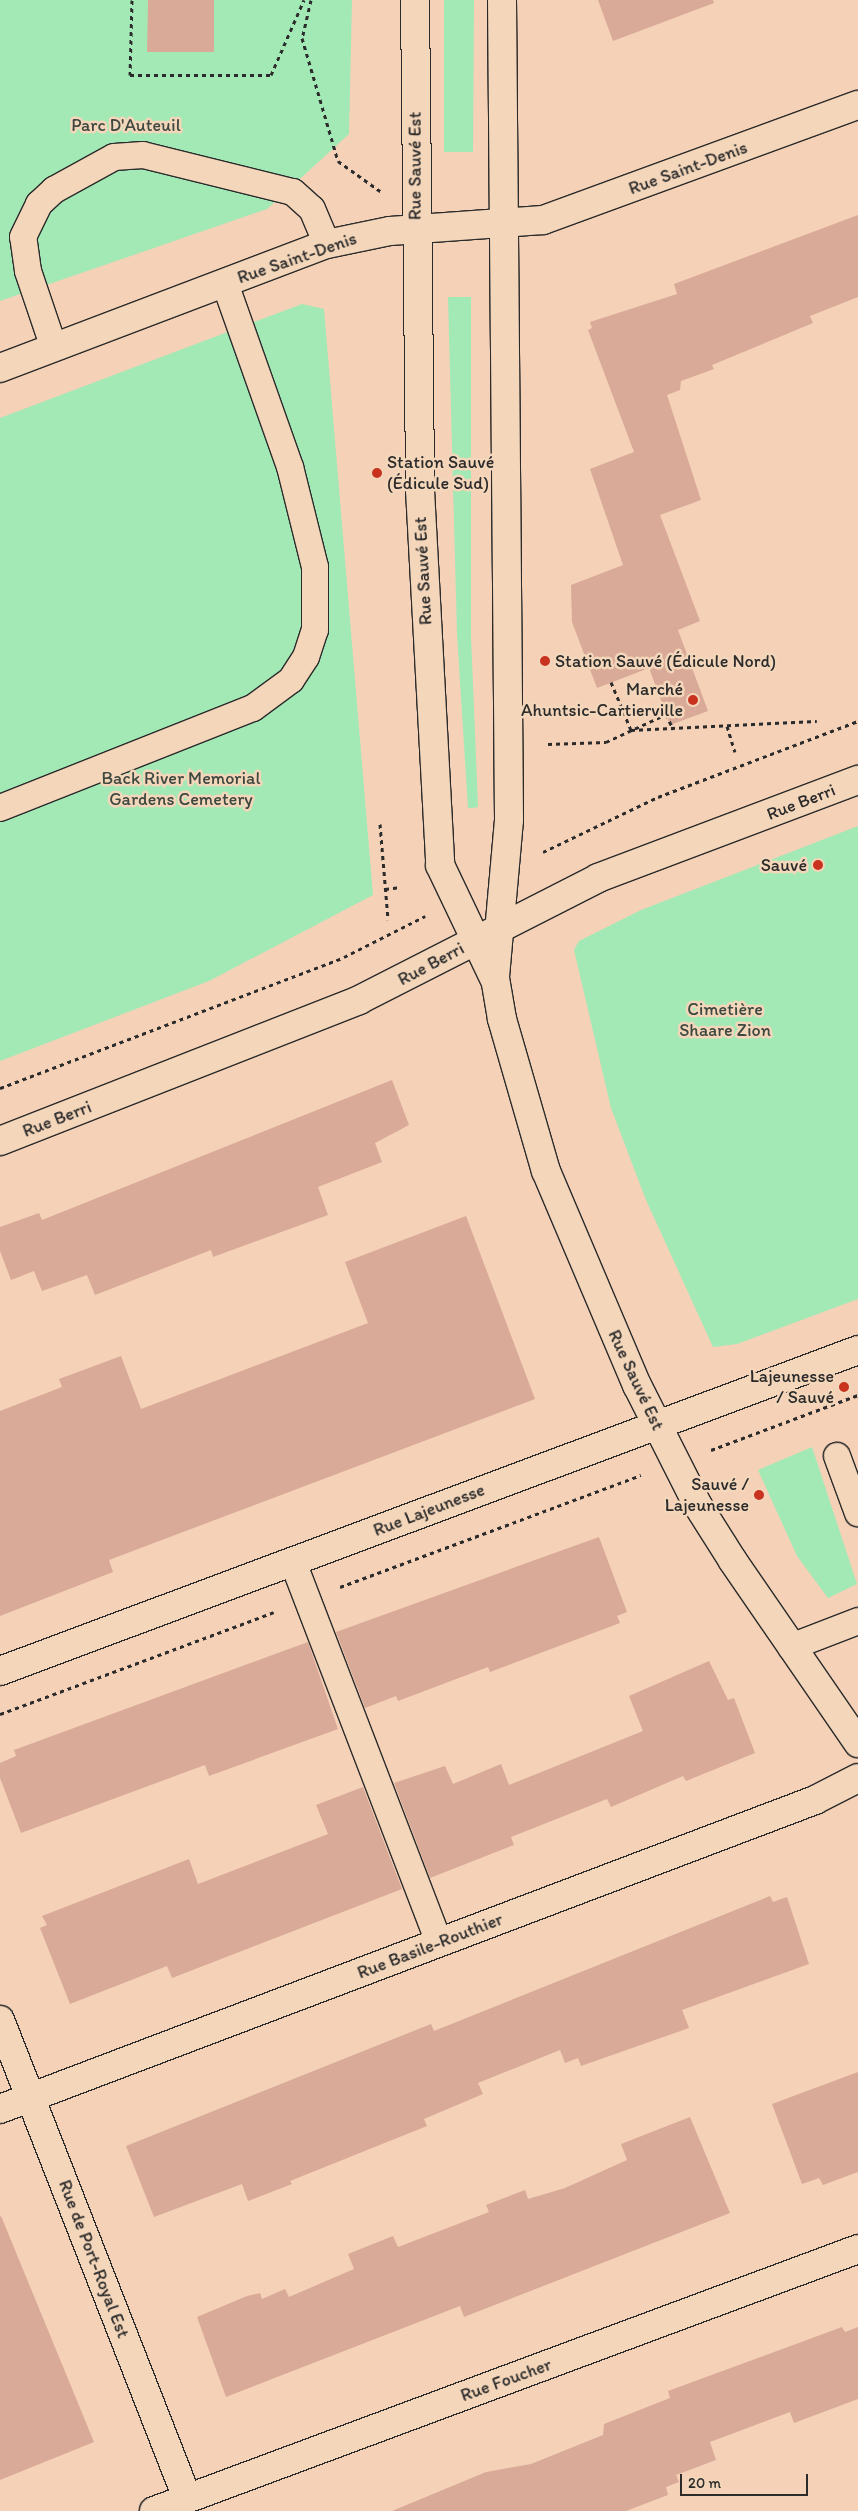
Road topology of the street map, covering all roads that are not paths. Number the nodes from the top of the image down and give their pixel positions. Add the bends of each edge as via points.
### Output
1 (415, 0) edge
2 (502, 0) edge
3 (858, 105) edge
4 (501, 226) junction
5 (414, 231) junction
6 (328, 244) junction
7 (225, 283) junction
8 (54, 348) junction
9 (0, 368) edge
10 (858, 780) edge
11 (0, 808) edge
12 (488, 934) junction
13 (0, 1141) edge
14 (858, 1350) edge
15 (656, 1423) junction
16 (837, 1456) dead end
17 (858, 1513) edge
18 (293, 1562) junction
19 (858, 1621) edge
20 (791, 1647) junction
21 (0, 1671) edge
22 (858, 1743) edge
23 (858, 1778) edge
24 (440, 1943) junction
25 (0, 2020) edge
26 (31, 2097) junction
27 (0, 2109) edge
28 (858, 2249) edge
29 (187, 2498) junction
30 (154, 2511) edge

1 - 5 main road, Rue Sauvé Est
2 - 4 main road, Rue Sauvé Est
3 - 4 main road, Rue Saint-Denis via 562,214
4 - 5 main road, Rue Saint-Denis
4 - 12 main road, Rue Sauvé Est via 508,820
5 - 6 main road, Rue Saint-Denis via 365,234
5 - 12 main road, Rue Sauvé Est via 420,490 440,865
6 - 7 main road, Rue Saint-Denis
6 - 8 lane via 312,209 293,192 143,155 114,157 54,190 39,204 23,237 28,271
7 - 8 main road, Rue Saint-Denis
7 - 11 lane via 282,440 315,567 315,630 306,657 291,680 253,708
8 - 9 main road, Rue Saint-Denis
10 - 12 main road, Rue Berri via 605,875
12 - 13 main road, Rue Berri via 308,1022
12 - 15 main road, Rue Sauvé Est via 516,1076 546,1171 574,1245
14 - 15 main road, Rue Lajeunesse
15 - 18 main road, Rue Lajeunesse
15 - 20 main road, Rue Sauvé Est via 698,1504
16 - 17 lane
18 - 21 main road, Rue Lajeunesse
18 - 24 lane
19 - 20 lane
20 - 22 main road, Rue Sauvé Est
23 - 24 main road, Rue Basile-Routhier via 815,1800
24 - 26 main road, Rue Basile-Routhier
25 - 26 main road, Rue de Port-Royal Est
26 - 27 main road, Rue Basile-Routhier
26 - 29 main road, Rue de Port-Royal Est
28 - 29 main road, Rue Foucher
29 - 30 main road, Rue Foucher

